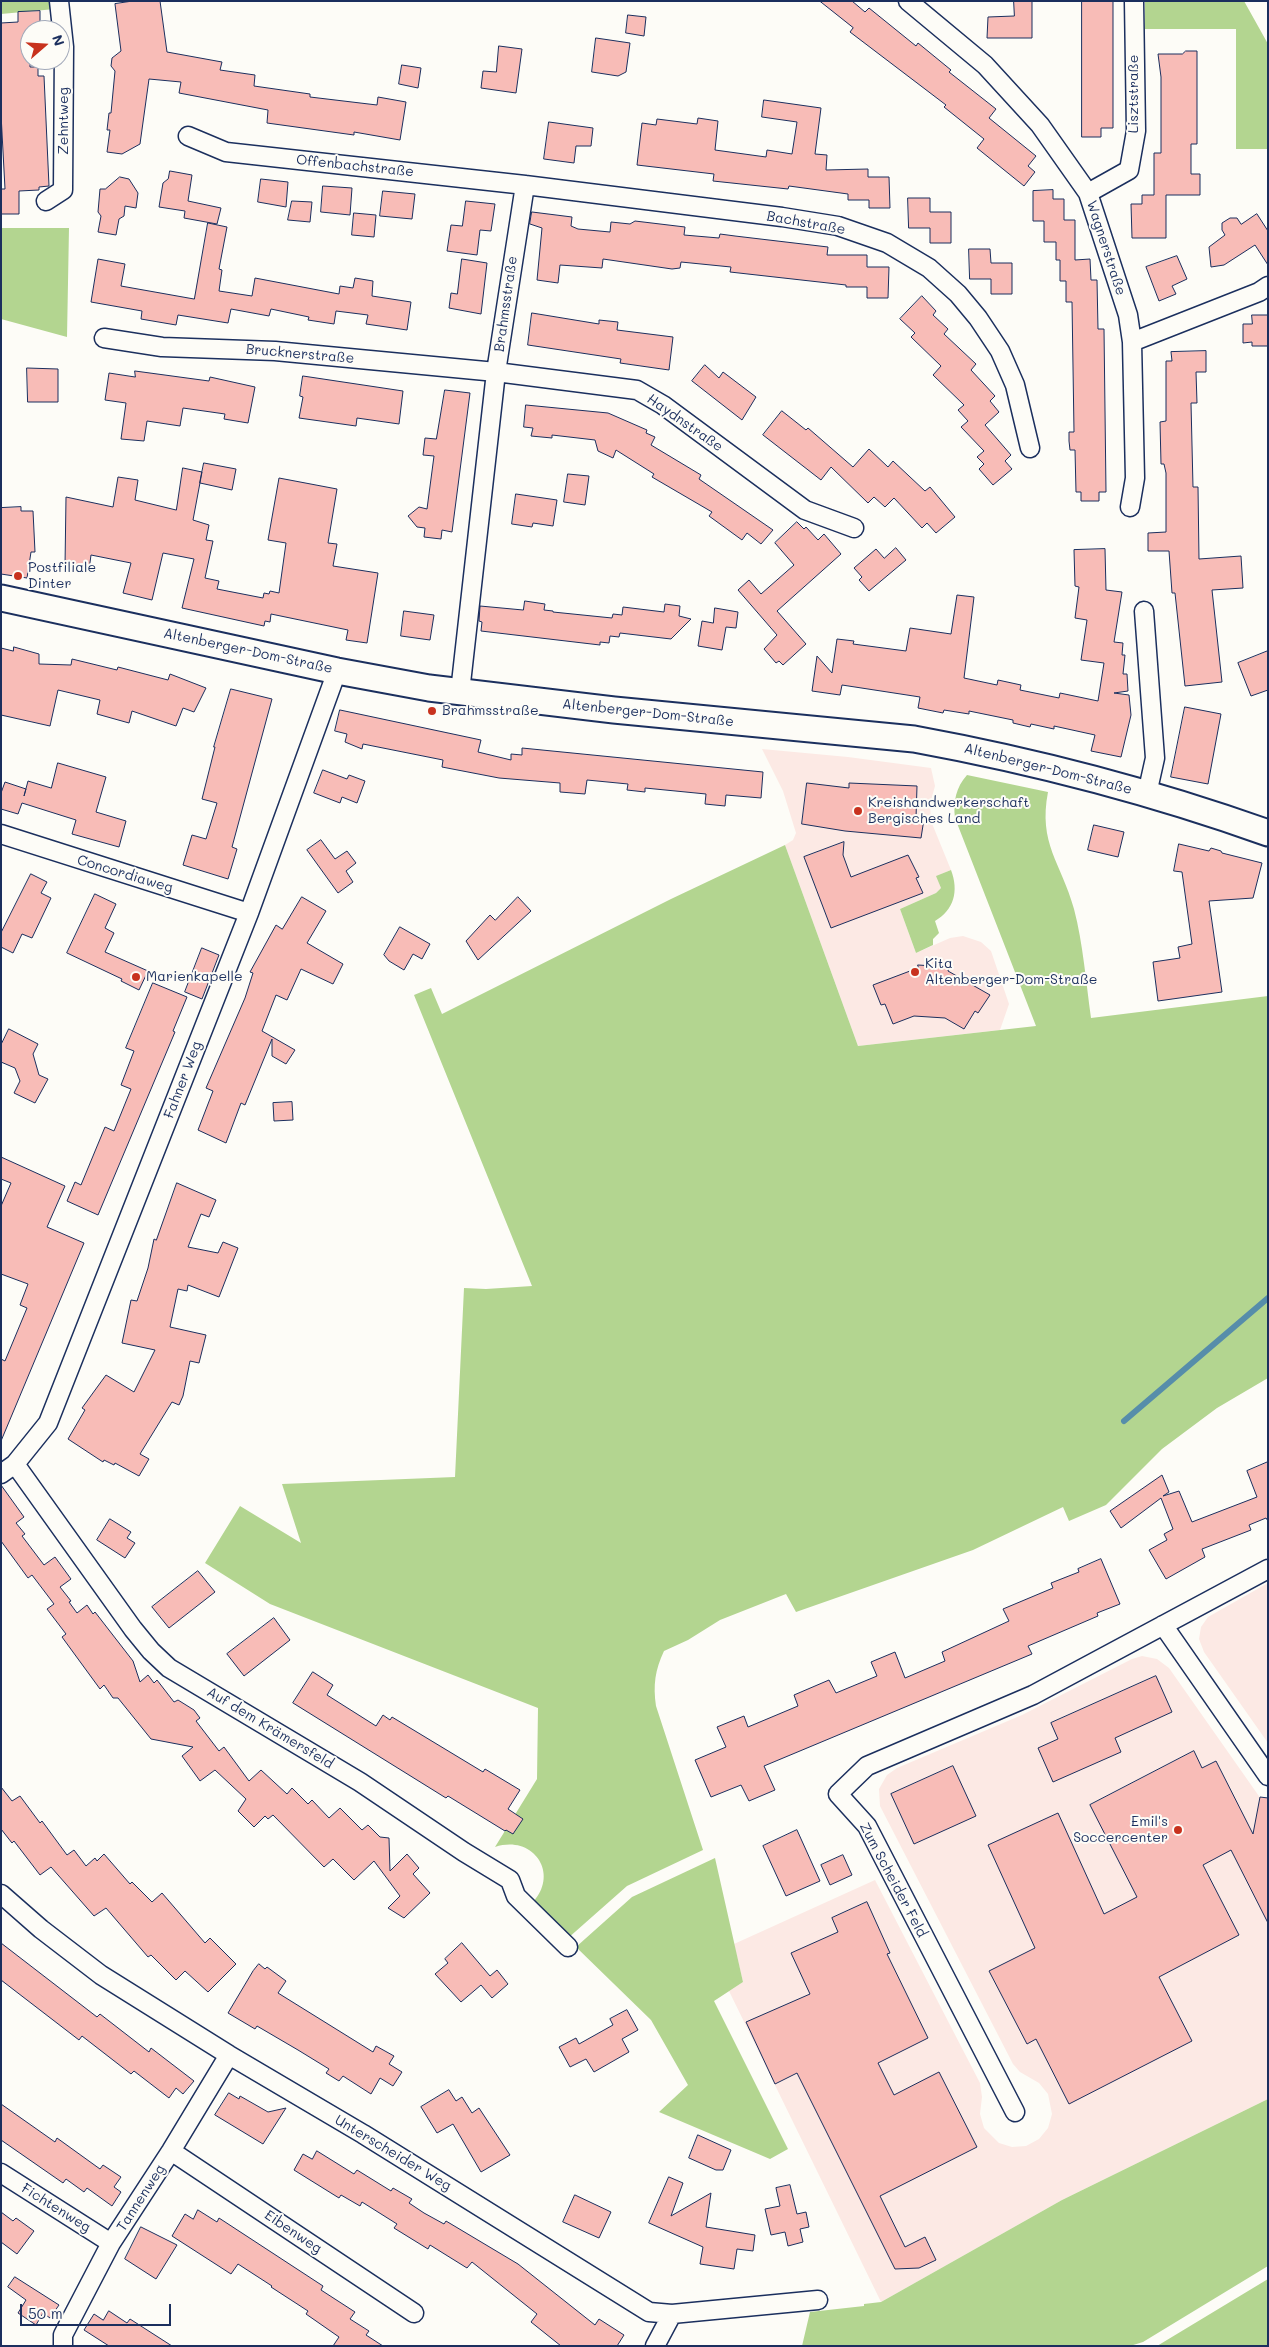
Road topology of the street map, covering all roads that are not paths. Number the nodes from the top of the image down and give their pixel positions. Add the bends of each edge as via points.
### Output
1 (59, 1) edge
2 (908, 1) edge
3 (1134, 1) edge
4 (188, 136) dead end
5 (525, 185) junction
6 (1088, 193) junction
7 (46, 201) dead end
8 (1268, 286) edge
9 (104, 338) dead end
10 (1132, 342) junction
11 (496, 372) junction
12 (1030, 448) dead end
13 (1130, 507) dead end
14 (854, 528) dead end
15 (1, 598) edge
16 (1144, 611) dead end
17 (337, 671) junction
18 (460, 692) junction
19 (1147, 794) junction
20 (1268, 833) edge
21 (1, 834) edge
22 (249, 913) junction
23 (8, 1469) edge
24 (1268, 1569) edge
25 (1163, 1625) junction
26 (1268, 1776) edge
27 (1, 1894) edge
28 (568, 1947) dead end
29 (229, 2055) junction
30 (1015, 2112) dead end
31 (171, 2151) junction
32 (1, 2173) edge
33 (111, 2243) junction
34 (818, 2300) dead end
35 (414, 2313) dead end
36 (672, 2314) junction
37 (63, 2346) edge
38 (655, 2346) edge

1 - 7 street, Zehntweg via 64,47 63,190
2 - 6 street, Wagnerstraße via 985,65 1040,125
3 - 6 street, Lisztstraße via 1136,131 1128,170
4 - 5 street, Offenbachstraße via 226,152
5 - 11 street, Brahmsstraße
5 - 12 street, Bachstraße via 782,216 838,226 887,243 929,268 958,294 978,318 1000,351 1015,385
6 - 10 street, Wagnerstraße via 1128,315
8 - 10 street
9 - 11 street, Brucknerstraße via 162,347 275,350
10 - 13 street, Wagnerstraße via 1135,478
11 - 14 street, Haydnstraße via 637,390 662,404 805,510
11 - 18 street, Brahmsstraße
15 - 17 main road, Altenberger-Dom-Straße
16 - 19 street, Altenberger-Dom-Straße via 1155,758
17 - 18 main road, Altenberger-Dom-Straße
17 - 22 street, Fahner Weg
18 - 19 main road, Altenberger-Dom-Straße via 914,739 1016,760
19 - 20 main road, Altenberger-Dom-Straße
21 - 22 street, Concordiaweg
22 - 23 street, Fahner Weg via 48,1423
23 - 28 street, Auf dem Krämersfeld via 133,1629 169,1668 360,1782 510,1880 516,1896
24 - 25 street, Zum Scheider Feld
25 - 26 street
25 - 30 street, Zum Scheider Feld via 1033,1695 866,1766 838,1794 867,1826
27 - 29 street, Unterscheider Weg via 101,1975
29 - 31 street, Tannenweg
29 - 36 street, Unterscheider Weg via 650,2312
31 - 33 street, Tannenweg
31 - 35 street, Eibenweg
32 - 33 street, Fichtenweg
33 - 37 street, Tannenweg via 63,2335
34 - 36 street, Unterscheider Weg
36 - 38 street

